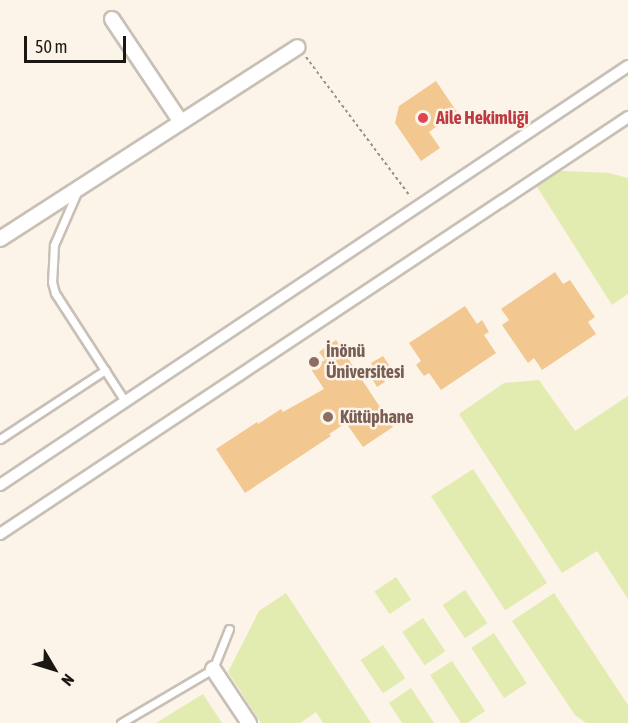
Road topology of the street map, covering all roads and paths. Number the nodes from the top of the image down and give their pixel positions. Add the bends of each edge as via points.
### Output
1 (112, 19) dead end
2 (298, 47) joint
3 (628, 66) edge
4 (628, 117) edge
5 (181, 122) junction
6 (80, 187) junction
7 (418, 206) junction
8 (0, 239) edge
9 (105, 370) junction
10 (125, 401) junction
11 (0, 439) edge
12 (0, 485) edge
13 (0, 534) edge
14 (229, 629) dead end
15 (213, 669) junction
16 (121, 723) edge
17 (249, 723) edge

1 - 5 street
2 - 5 street
2 - 7 path
3 - 7 street
4 - 13 street
5 - 6 street
6 - 8 street
6 - 9 lane via 54,245 52,282 55,293
7 - 10 street
9 - 10 lane
9 - 11 lane
10 - 12 street
14 - 15 lane
15 - 16 lane
15 - 17 street

